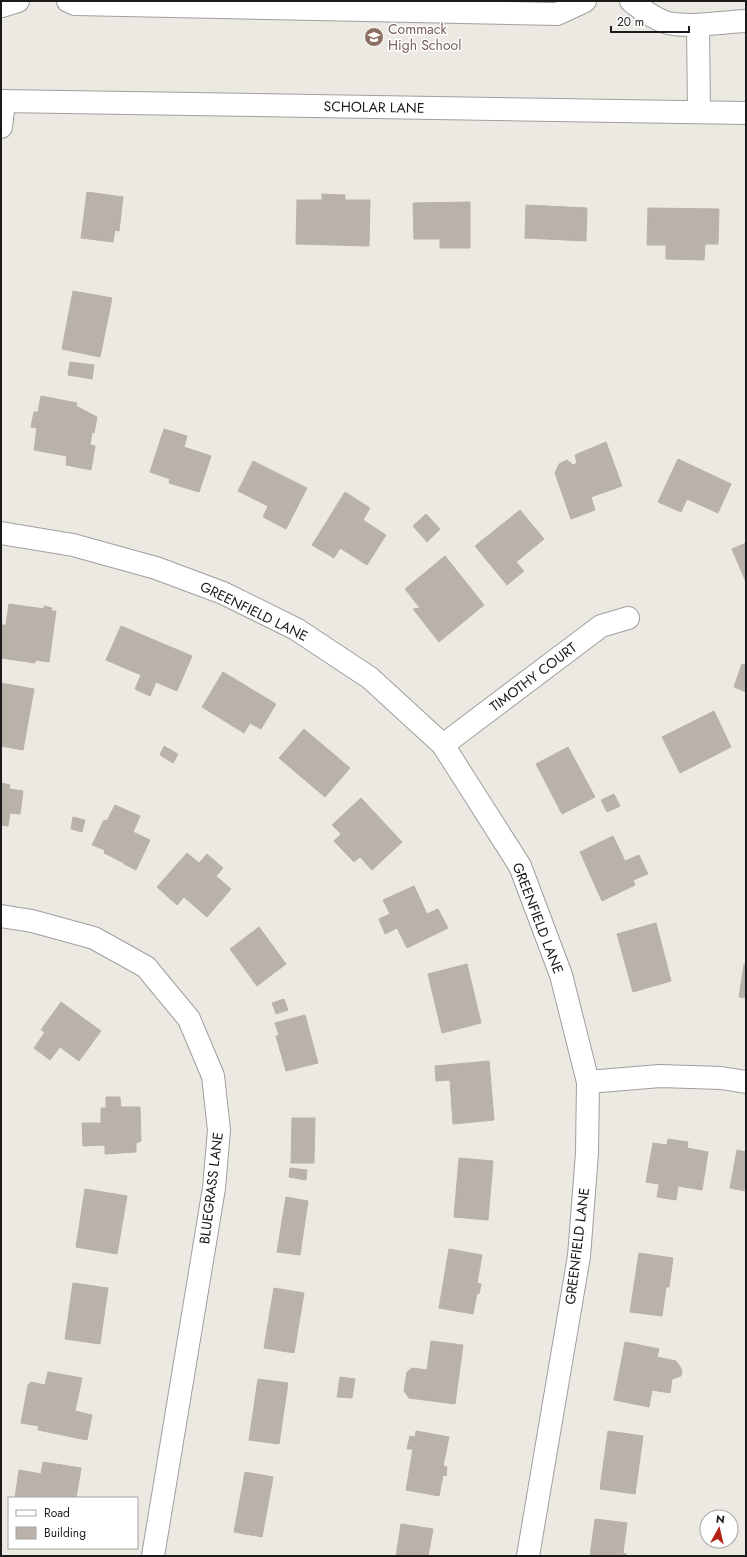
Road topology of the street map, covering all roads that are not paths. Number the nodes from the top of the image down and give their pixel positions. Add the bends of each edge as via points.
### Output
1 (68, 1) edge
2 (631, 1) edge
3 (572, 3) edge
4 (746, 20) edge
5 (698, 25) junction
6 (3, 101) edge
7 (699, 112) junction
8 (746, 113) edge
9 (1, 127) edge
10 (1, 533) edge
11 (628, 618) dead end
12 (443, 746) junction
13 (1, 916) edge
14 (588, 1082) junction
15 (746, 1082) edge
16 (153, 1556) edge
17 (528, 1556) edge

1 - 3 street via 75,4 557,14
2 - 5 street via 645,12 669,23
4 - 5 street
5 - 7 street
6 - 7 street, SCHOLAR LANE
6 - 9 street
7 - 8 street, SCHOLAR LANE
10 - 12 street, GREENFIELD LANE via 73,545 156,568 223,593 296,629 370,678
11 - 12 street, TIMOTHY COURT via 601,626
12 - 14 street, GREENFIELD LANE via 520,866 561,976
13 - 16 street, BLUEGRASS LANE via 32,921 94,938 146,967 189,1019 214,1076 219,1130 214,1188
14 - 15 street via 660,1076 721,1078
14 - 17 street, GREENFIELD LANE via 587,1153 579,1256

